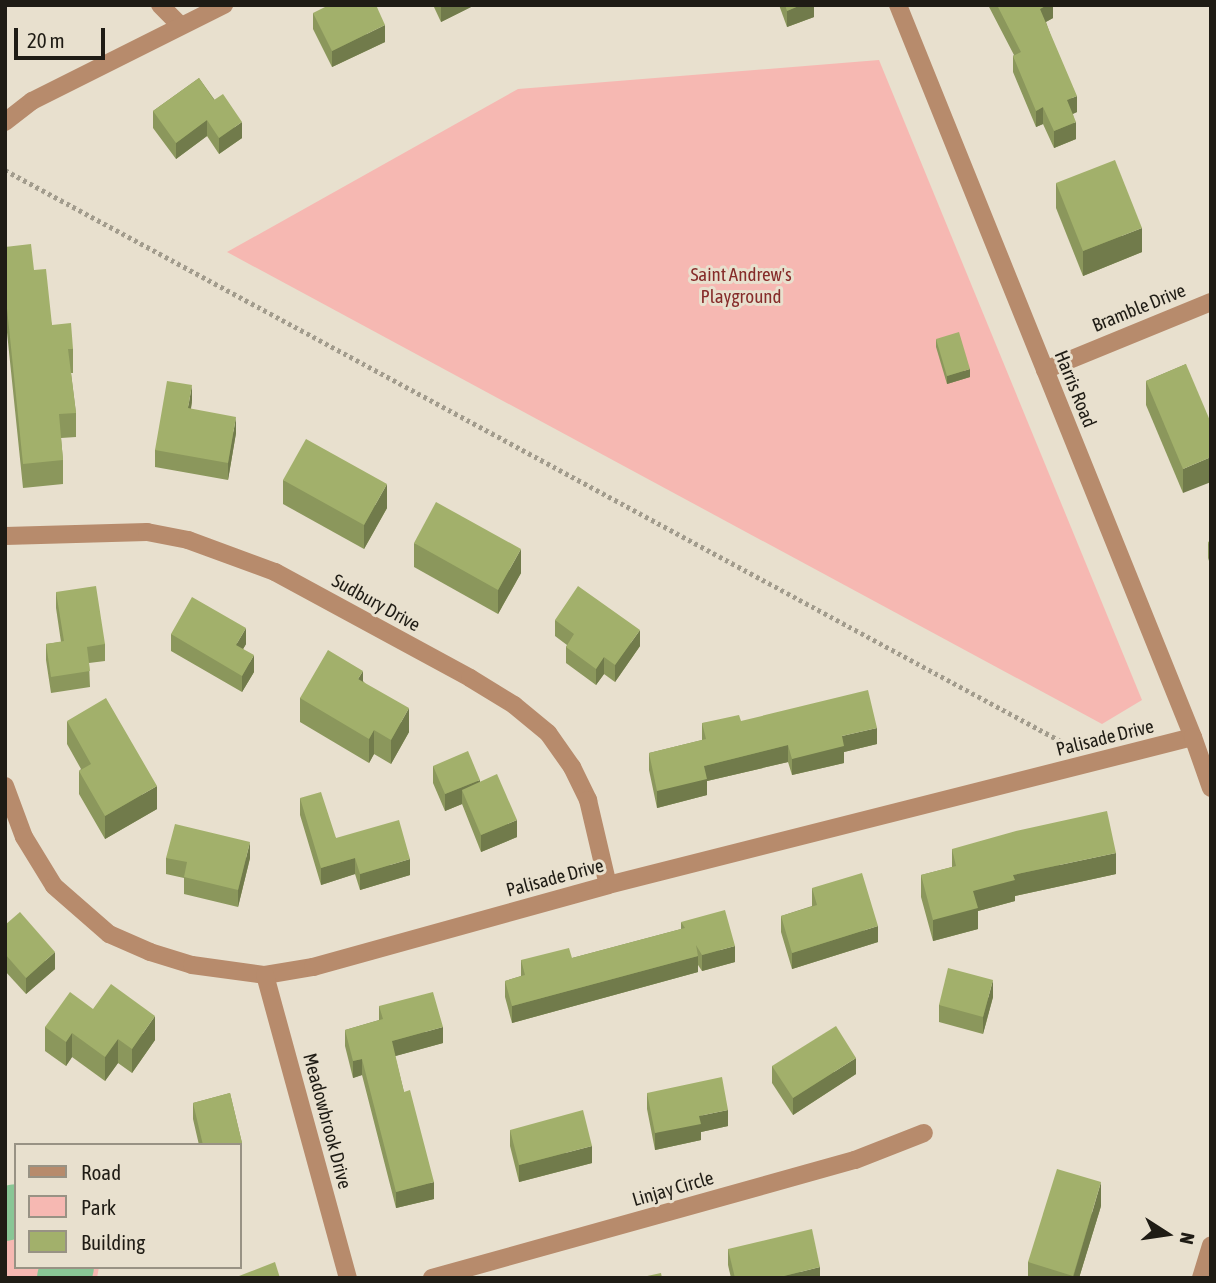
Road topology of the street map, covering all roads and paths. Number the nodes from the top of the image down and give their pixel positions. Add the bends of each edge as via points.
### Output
1 (160, 5) edge
2 (225, 5) edge
3 (898, 5) edge
4 (180, 25) junction
5 (5, 122) edge
6 (5, 170) edge
7 (1211, 302) edge
8 (1045, 370) junction
9 (5, 537) edge
10 (1193, 737) junction
11 (1097, 761) junction
12 (5, 786) edge
13 (1211, 788) edge
14 (608, 885) junction
15 (265, 975) junction
16 (923, 1133) dead end
17 (1211, 1245) edge
18 (348, 1278) edge
19 (432, 1278) edge
20 (1202, 1278) edge

1 - 4 street
2 - 4 street
3 - 8 street, Harris Road
4 - 5 street via 32,101
6 - 11 path
7 - 8 street, Bramble Drive
8 - 10 street, Harris Road
9 - 14 street, Sudbury Drive via 148,532 188,540 275,572 470,678 548,733 572,766 588,800
10 - 11 street, Palisade Drive
10 - 13 street, Harris Road
11 - 14 street, Palisade Drive
12 - 15 street, Palisade Drive via 24,837 54,887 109,934 192,965
14 - 15 street, Palisade Drive via 313,967
15 - 18 street, Meadowbrook Drive
16 - 19 street, Linjay Circle via 855,1160
17 - 20 street

